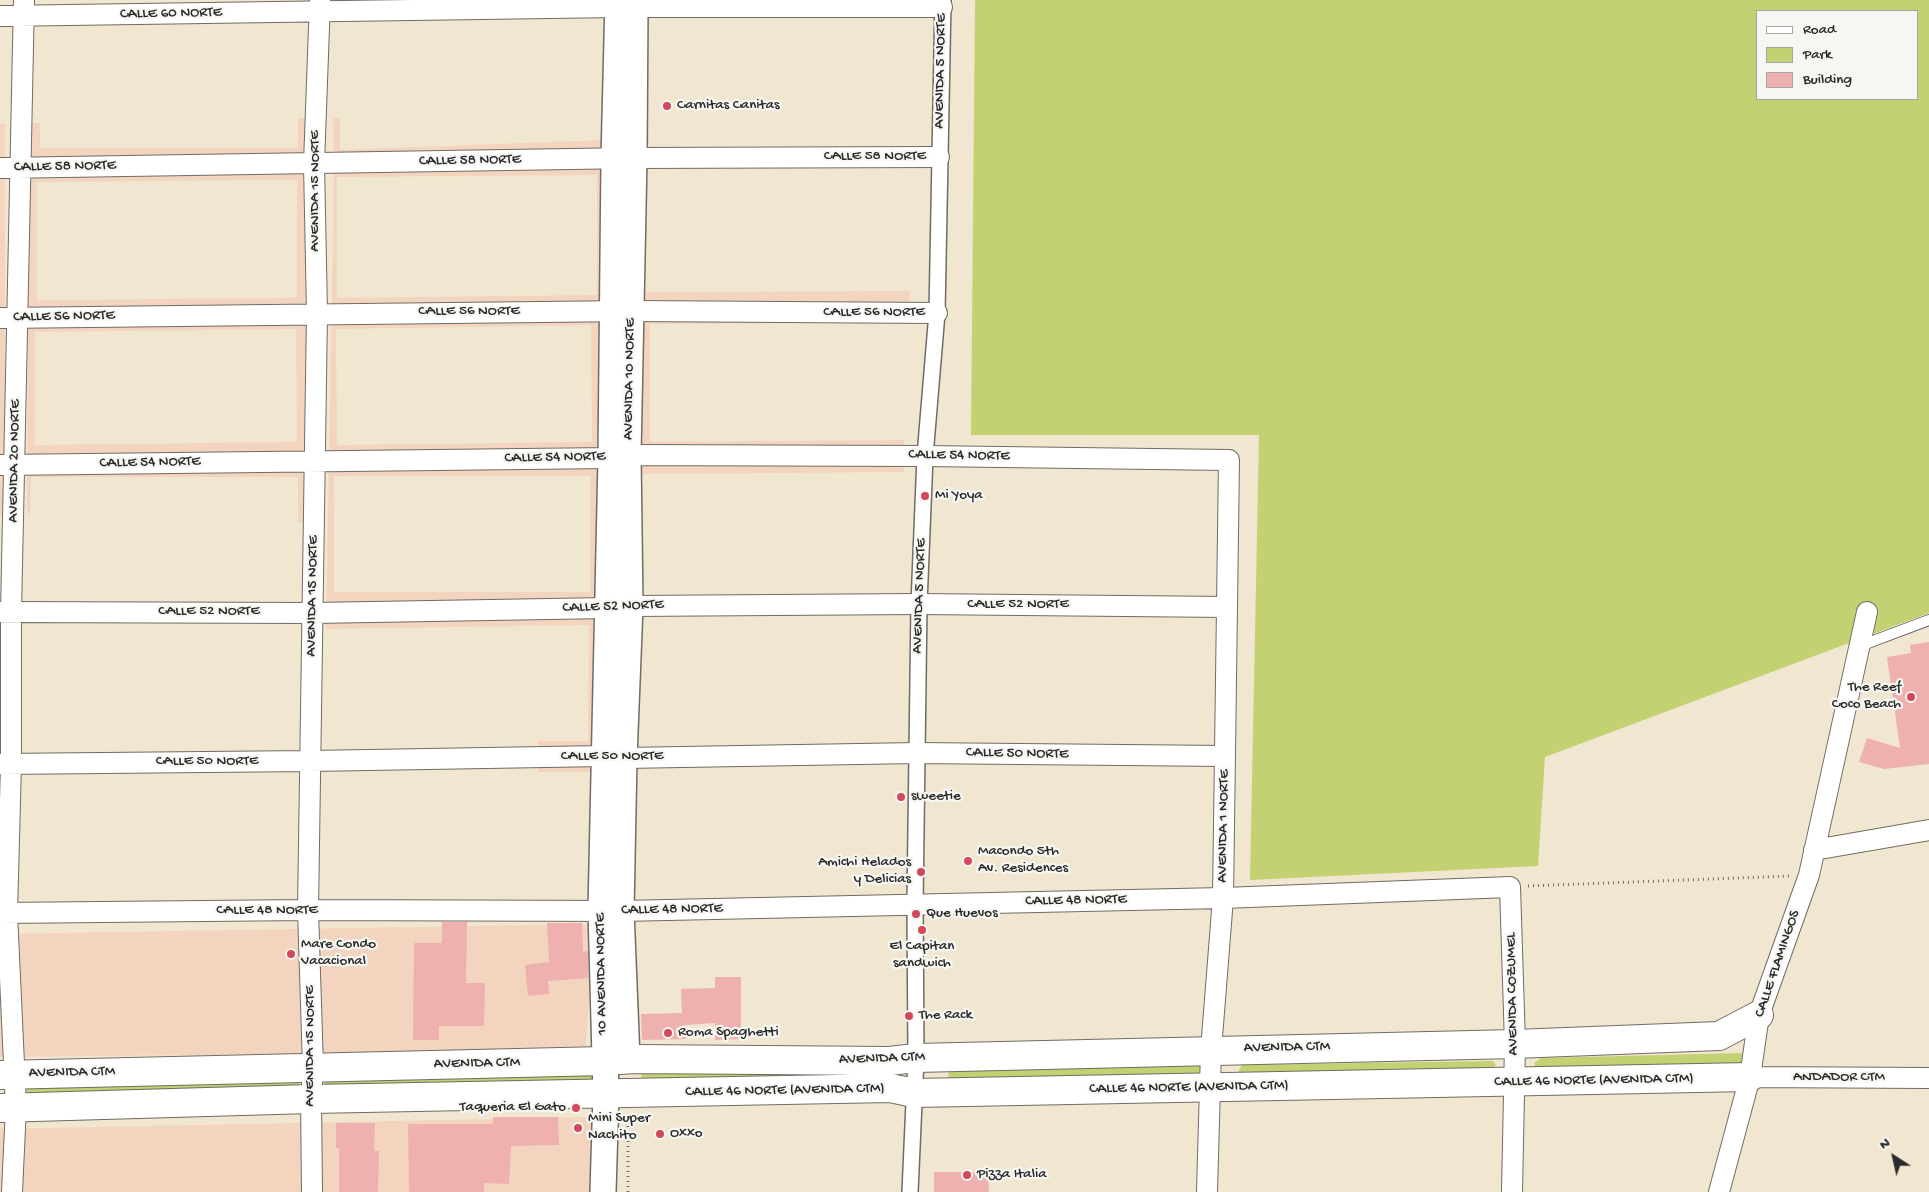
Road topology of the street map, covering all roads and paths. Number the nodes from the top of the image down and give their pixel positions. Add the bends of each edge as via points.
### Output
1 (626, 3) edge
2 (942, 3) edge
3 (320, 6) edge
4 (23, 8) edge
5 (0, 16) edge
6 (939, 157) junction
7 (624, 158) junction
8 (314, 164) junction
9 (10, 168) edge
10 (621, 311) junction
11 (317, 313) junction
12 (937, 313) junction
13 (9, 318) edge
14 (925, 456) junction
15 (620, 457) junction
16 (1229, 460) joint
17 (315, 461) junction
18 (8, 465) edge
19 (919, 604) junction
20 (619, 607) junction
21 (1227, 607) junction
22 (6, 612) edge
23 (1868, 612) dead end
24 (313, 613) junction
25 (1929, 620) edge
26 (1860, 646) junction
27 (917, 753) junction
28 (1225, 756) junction
29 (614, 757) junction
30 (310, 761) junction
31 (6, 764) edge
32 (1929, 830) edge
33 (1814, 850) junction
34 (1809, 875) junction
35 (1510, 887) junction
36 (1223, 898) junction
37 (915, 904) junction
38 (308, 910) junction
39 (611, 911) junction
40 (4, 913) edge
41 (1759, 1016) junction
42 (1515, 1044) junction
43 (1211, 1050) junction
44 (916, 1058) junction
45 (616, 1060) junction
46 (889, 1061) junction
47 (313, 1067) junction
48 (7, 1075) edge
49 (1750, 1077) junction
50 (1929, 1078) edge
51 (1513, 1082) junction
52 (1209, 1088) junction
53 (902, 1091) junction
54 (617, 1094) junction
55 (311, 1099) junction
56 (8, 1108) edge
57 (12, 1192) edge
58 (312, 1192) edge
59 (603, 1192) edge
60 (910, 1192) edge
61 (1207, 1192) edge
62 (1512, 1192) edge
63 (1719, 1192) edge

1 - 2 street, CALLE 60 NORTE
1 - 3 street, CALLE 60 NORTE
1 - 7 street, AVENIDA 10 NORTE
2 - 6 street, AVENIDA 5 NORTE
3 - 4 street, CALLE 60 NORTE
3 - 8 street, AVENIDA 15 NORTE
4 - 5 street, CALLE 60 NORTE
4 - 9 street, AVENIDA 20 NORTE
6 - 7 street, CALLE 58 NORTE
6 - 12 street, AVENIDA 5 NORTE
7 - 8 street, CALLE 58 NORTE
7 - 10 street, AVENIDA 10 NORTE
8 - 9 street, CALLE 58 NORTE
8 - 11 street, AVENIDA 15 NORTE
9 - 13 street, AVENIDA 20 NORTE
10 - 11 street, CALLE 56 NORTE
10 - 12 street, CALLE 56 NORTE
10 - 15 street, AVENIDA 10 NORTE
11 - 13 street, CALLE 56 NORTE
11 - 17 street, AVENIDA 15 NORTE
12 - 14 street, AVENIDA 5 NORTE
13 - 18 street, AVENIDA 20 NORTE
14 - 15 street, CALLE 54 NORTE
14 - 16 street, CALLE 54 NORTE
14 - 19 street, AVENIDA 5 NORTE
15 - 17 street, CALLE 54 NORTE
15 - 20 street, AVENIDA 10 NORTE
16 - 21 street, AVENIDA 1 NORTE
17 - 18 street, CALLE 54 NORTE
17 - 24 street, AVENIDA 15 NORTE
18 - 22 street, AVENIDA 20 NORTE
19 - 20 street, CALLE 52 NORTE
19 - 21 street, CALLE 52 NORTE
19 - 27 street, AVENIDA 5 NORTE
20 - 24 street, CALLE 52 NORTE
20 - 29 street, AVENIDA 10 NORTE
21 - 28 street, AVENIDA 1 NORTE
22 - 24 street, CALLE 52 NORTE
22 - 31 street, AVENIDA 20 NORTE
23 - 26 street, CALLE FLAMINGOS
24 - 30 street, AVENIDA 15 NORTE
25 - 26 lane
26 - 33 street, CALLE FLAMINGOS
27 - 28 street, CALLE 50 NORTE
27 - 29 street, CALLE 50 NORTE
27 - 37 street, AVENIDA 5 NORTE
28 - 36 street, AVENIDA 1 NORTE
29 - 30 street, CALLE 50 NORTE
29 - 39 street, 10 AVENIDA NORTE
30 - 31 street, CALLE 50 NORTE
30 - 38 street, AVENIDA 15 NORTE
31 - 40 street, AVENIDA 20 NORTE
32 - 33 street
33 - 34 street, CALLE FLAMINGOS
34 - 35 path
34 - 41 street, CALLE FLAMINGOS
35 - 36 street, CALLE 48 NORTE
35 - 42 street, AVENIDA COZUMEL
36 - 37 street, CALLE 48 NORTE
36 - 43 street, AVENIDA 1 NORTE
37 - 39 street, CALLE 48 NORTE
37 - 44 street, AVENIDA 5 NORTE
38 - 39 street, CALLE 48 NORTE
38 - 40 street, CALLE 48 NORTE
38 - 47 street, AVENIDA 15 NORTE
39 - 45 street, 10 AVENIDA NORTE
40 - 48 street, AVENIDA 20 NORTE
41 - 42 main road, AVENIDA CTM via 1719,1036
41 - 49 street, CALLE FLAMINGOS
42 - 43 main road, AVENIDA CTM
42 - 51 street, AVENIDA COZUMEL
43 - 44 main road, AVENIDA CTM
43 - 52 street, AVENIDA 1 NORTE
44 - 46 main road, AVENIDA CTM
44 - 53 street, AVENIDA 5 NORTE
45 - 46 main road, AVENIDA CTM
45 - 47 main road, AVENIDA CTM
45 - 54 street, 10 AVENIDA NORTE
46 - 53 street
47 - 48 main road, AVENIDA CTM
47 - 55 street, AVENIDA 15 NORTE
48 - 56 street, AVENIDA 20 NORTE
49 - 50 street, ANDADOR CTM
49 - 51 main road, CALLE 46 NORTE (AVENIDA CTM)
49 - 63 street, CALLE FLAMINGOS
51 - 52 main road, CALLE 46 NORTE (AVENIDA CTM)
51 - 62 street, AVENIDA COZUMEL
52 - 53 main road, CALLE 46 NORTE (AVENIDA CTM)
52 - 61 street, AVENIDA 1 NORTE
53 - 54 main road, CALLE 46 NORTE (AVENIDA CTM)
53 - 60 street, AVENIDA 5 NORTE
54 - 55 main road
54 - 59 street, 10 AVENIDA NORTE
55 - 56 main road
55 - 58 street, AVENIDA 15 NORTE
56 - 57 street, AVENIDA 20 NORTE

